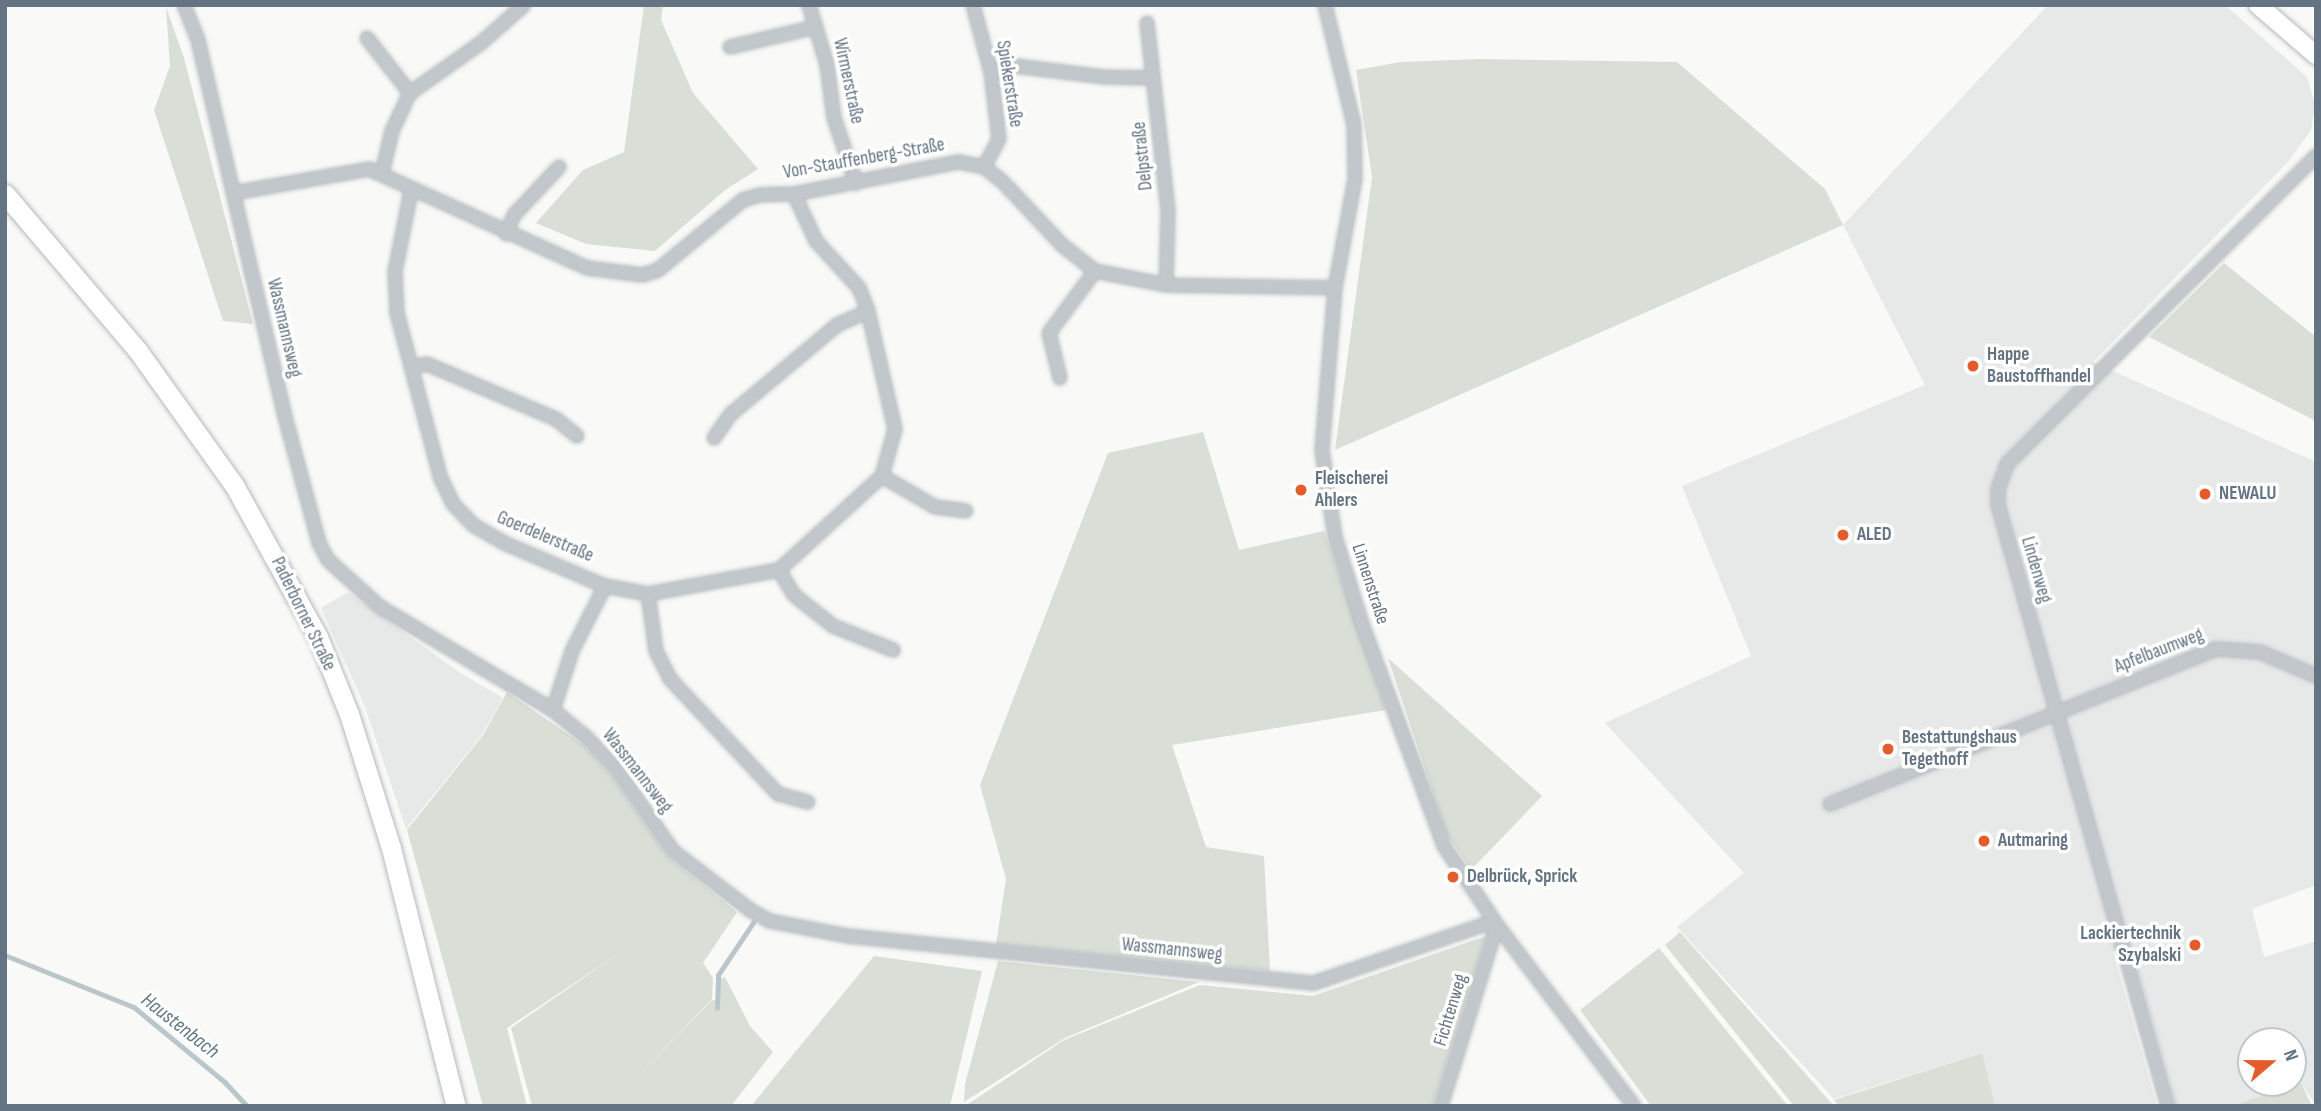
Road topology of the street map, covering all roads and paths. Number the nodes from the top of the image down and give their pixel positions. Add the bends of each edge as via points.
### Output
1 (184, 5) edge
2 (524, 5) edge
3 (809, 5) edge
4 (973, 5) edge
5 (1325, 5) edge
6 (2258, 5) edge
7 (1147, 23) dead end
8 (816, 27) junction
9 (367, 38) dead end
10 (730, 47) dead end
11 (2316, 55) edge
12 (991, 72) junction
13 (1153, 78) junction
14 (410, 93) junction
15 (2316, 156) edge
16 (559, 167) dead end
17 (984, 167) junction
18 (382, 173) junction
19 (856, 183) junction
20 (411, 191) junction
21 (233, 193) junction
22 (5, 194) edge
23 (794, 194) junction
24 (506, 234) junction
25 (1095, 271) junction
26 (1166, 285) junction
27 (1335, 288) junction
28 (868, 311) junction
29 (412, 368) junction
30 (1060, 378) dead end
31 (577, 436) dead end
32 (714, 438) dead end
33 (882, 476) junction
34 (966, 511) dead end
35 (779, 570) junction
36 (605, 586) junction
37 (648, 594) junction
38 (893, 650) dead end
39 (2316, 676) edge
40 (553, 710) junction
41 (2057, 712) junction
42 (808, 802) dead end
43 (1830, 804) dead end
44 (1497, 925) junction
45 (456, 1106) edge
46 (1441, 1106) edge
47 (1634, 1106) edge
48 (2168, 1106) edge

1 - 21 street, Wassmannsweg via 198,40
2 - 14 street via 481,43
3 - 8 street, Wirmerstraße
4 - 12 street, Spiekerstraße
5 - 27 street, Linnenstraße via 1354,125 1354,190
6 - 11 main road
7 - 13 street, Delpstraße
8 - 10 street, Wirmerstraße
8 - 19 street, Wirmerstraße via 834,118
9 - 14 street
12 - 13 street via 1015,66 1105,78
12 - 17 street, Spiekerstraße via 999,139
13 - 26 street, Delpstraße via 1168,211
14 - 18 street via 392,131
15 - 41 street, Lindenweg via 2007,464 1998,505
16 - 24 street via 514,215
17 - 19 street, Von-Stauffenberg-Straße via 959,162
17 - 25 street via 1062,245
18 - 20 street, Von-Stauffenberg-Straße
18 - 21 street, Von-Stauffenberg-Straße via 369,169 335,173
19 - 23 street, Von-Stauffenberg-Straße
20 - 24 street, Von-Stauffenberg-Straße
20 - 29 street, Goerdelerstraße via 395,272 397,313
21 - 40 street, Wassmannsweg via 284,413 328,561 380,607
22 - 45 main road, Paderborner Straße via 138,351 226,474 268,541 318,637 391,848
23 - 24 street, Von-Stauffenberg-Straße via 743,200 673,259 643,275 587,268
23 - 28 street via 816,241 859,288
25 - 26 street
25 - 30 street via 1049,333
26 - 27 street
27 - 44 street, Linnenstraße via 1322,450 1335,537 1444,846
28 - 32 street via 827,334 731,414
28 - 33 street via 895,429
29 - 31 street via 427,364 556,419
29 - 36 street, Goerdelerstraße via 441,479 453,504 473,526 504,544
33 - 34 street via 935,507
33 - 35 street
35 - 37 street, Goerdelerstraße
35 - 38 street via 794,594 832,626
36 - 37 street, Goerdelerstraße
36 - 40 street, Goerdelerstraße via 572,651
37 - 42 street via 656,651 670,679 778,794
39 - 41 street, Apfelbaumweg via 2260,652 2216,649
40 - 44 street, Wassmannsweg via 616,769 673,851 770,921 848,936 1314,983 1482,925
41 - 43 street, Apfelbaumweg
41 - 48 street, Lindenweg
44 - 46 street, Fichtenweg
44 - 47 street, Linnenstraße

